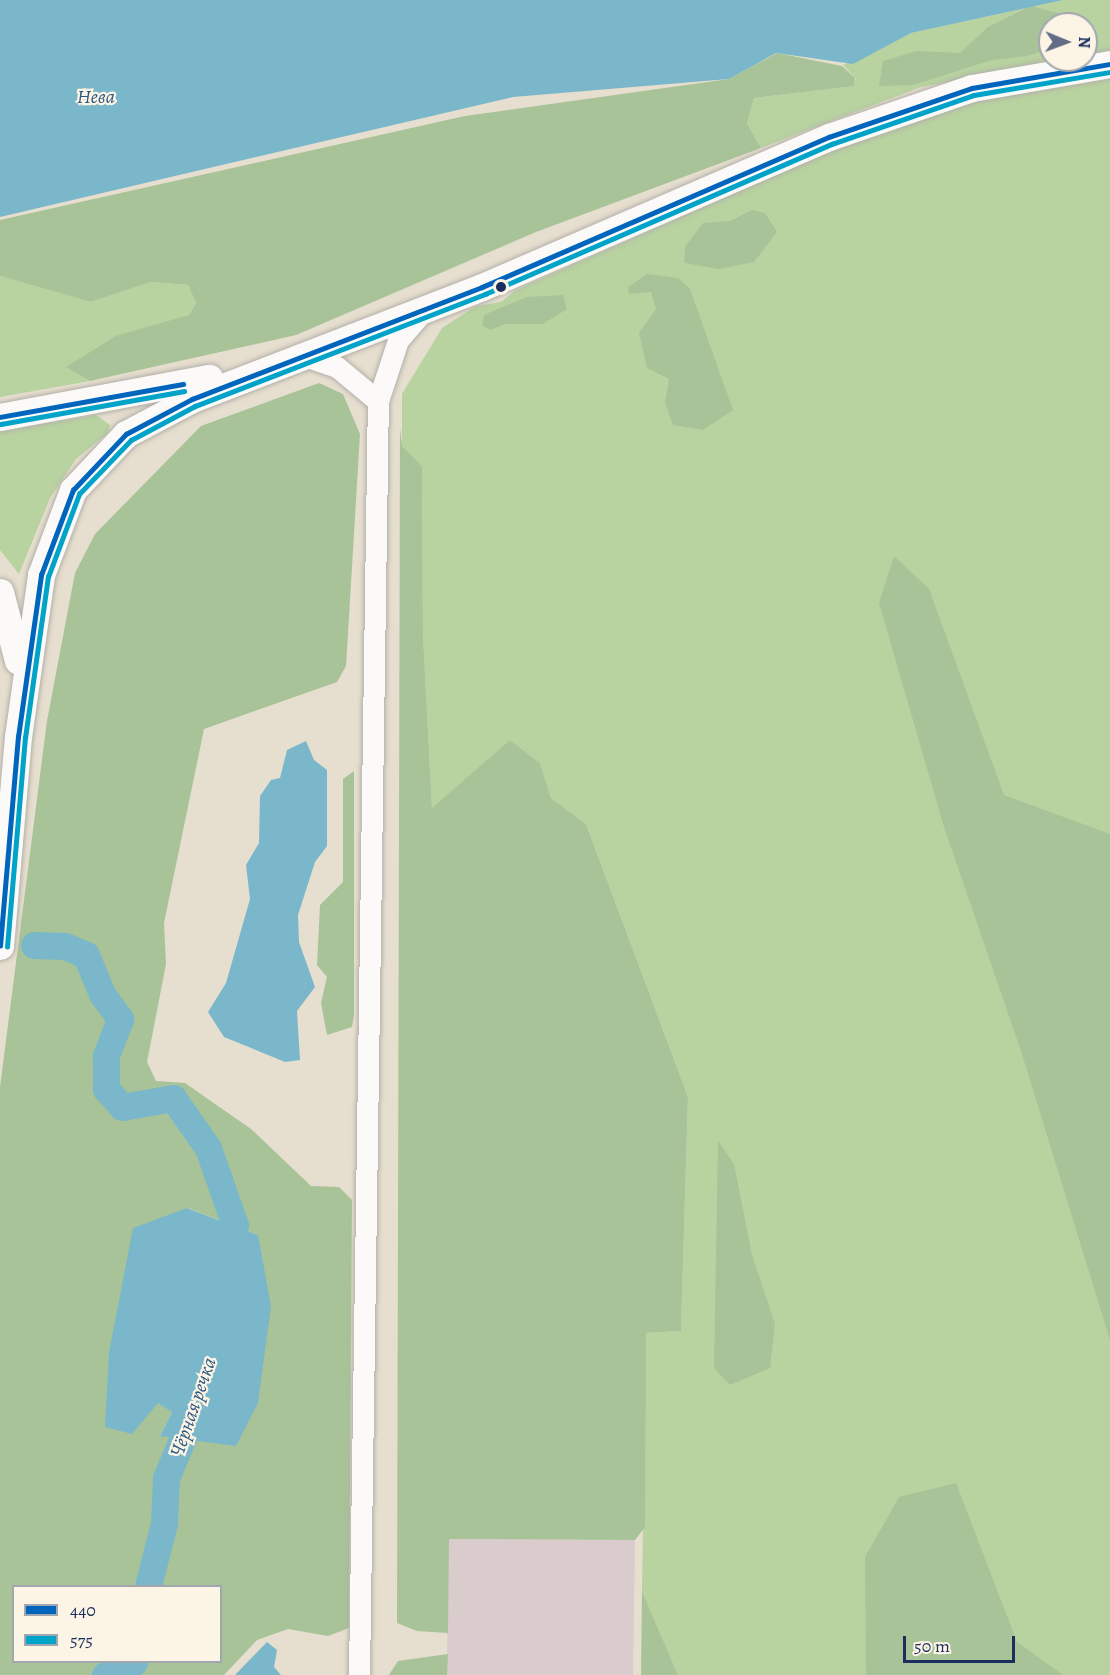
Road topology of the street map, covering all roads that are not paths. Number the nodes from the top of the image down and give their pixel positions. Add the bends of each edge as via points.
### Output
1 (1110, 64) edge
2 (422, 312) junction
3 (303, 356) junction
4 (378, 401) junction
5 (0, 417) edge
6 (0, 592) edge
7 (18, 738) junction
8 (0, 946) edge
9 (359, 1675) edge

1 - 2 main road via 972,88 912,106
2 - 3 main road
2 - 4 street via 398,340
3 - 4 street via 337,367
3 - 5 main road
3 - 7 main road via 151,417 105,452 73,490 40,575
4 - 9 street
6 - 7 main road via 18,662
7 - 8 main road

